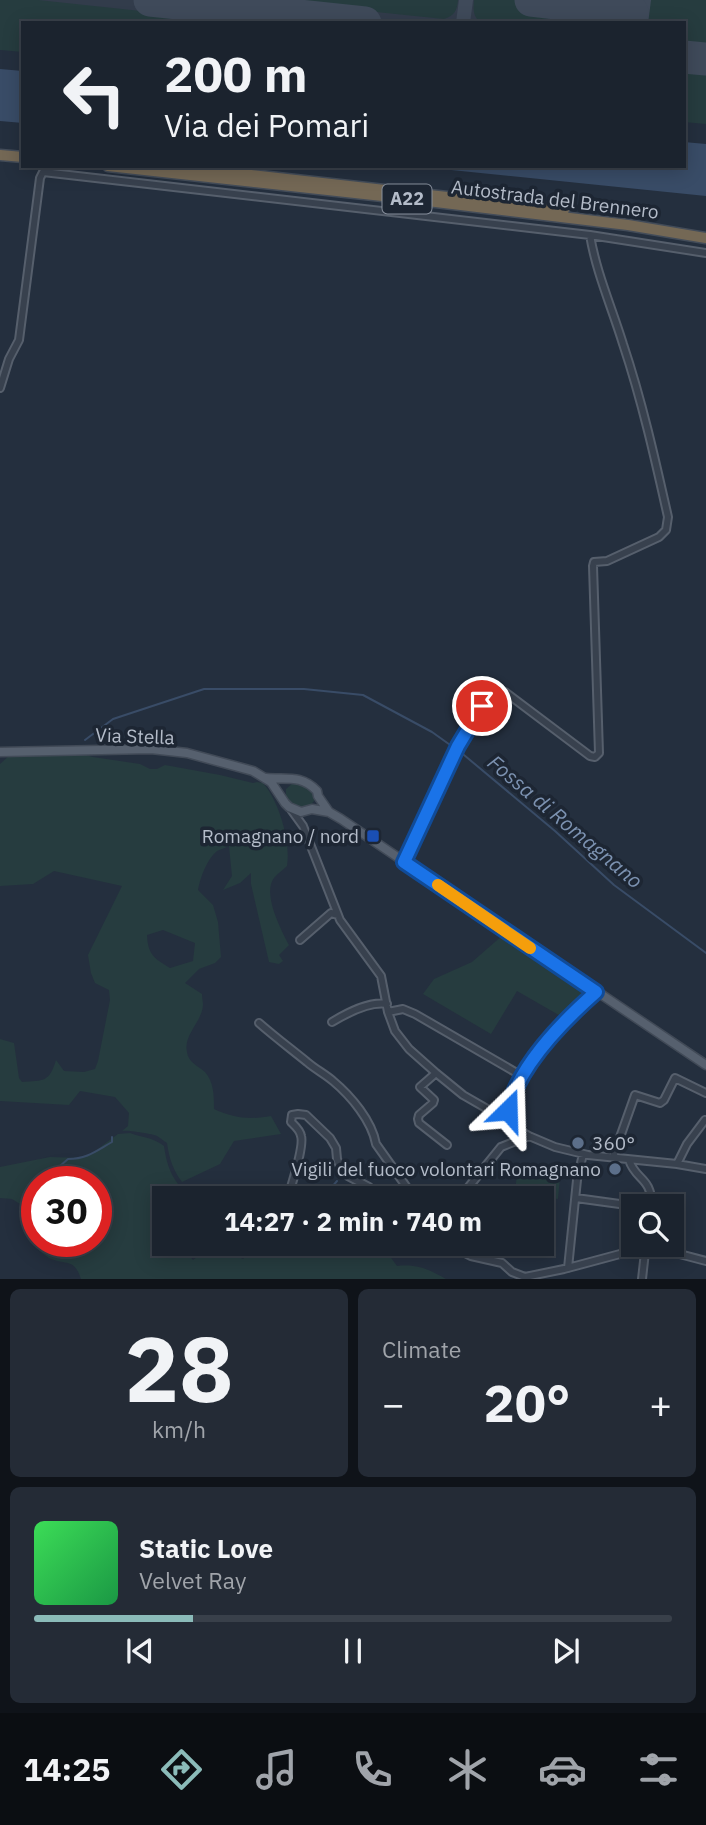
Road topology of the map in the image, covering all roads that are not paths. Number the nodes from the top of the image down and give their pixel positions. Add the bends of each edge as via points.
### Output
1 (0, 148) edge
2 (21, 150) edge
3 (0, 155) edge
4 (21, 157) edge
5 (127, 168) edge
6 (190, 168) edge
7 (706, 231) edge
8 (590, 235) junction
9 (706, 238) edge
10 (706, 253) edge
11 (0, 388) edge
12 (0, 752) edge
13 (266, 778) junction
14 (289, 779) junction
15 (281, 796) junction
16 (318, 796) junction
17 (289, 807) junction
18 (310, 810) junction
19 (328, 812) junction
20 (303, 826) junction
21 (404, 862) junction
22 (338, 915) junction
23 (300, 940) dead end
24 (596, 992) junction
25 (387, 1004) junction
26 (388, 1012) junction
27 (332, 1022) dead end
28 (259, 1023) dead end
29 (706, 1065) edge
30 (436, 1073) junction
31 (522, 1076) junction
32 (706, 1093) edge
33 (503, 1118) junction
34 (705, 1120) edge
35 (529, 1136) junction
36 (447, 1145) dead end
37 (583, 1154) junction
38 (615, 1158) junction
39 (629, 1160) junction
40 (677, 1164) junction
41 (706, 1169) edge
42 (291, 1186) edge
43 (367, 1186) edge
44 (406, 1186) edge
45 (469, 1186) edge
46 (651, 1194) edge
47 (576, 1198) junction
48 (621, 1204) edge
49 (621, 1254) edge
50 (684, 1255) edge
51 (471, 1256) edge
52 (648, 1257) edge
53 (706, 1261) edge
54 (568, 1268) junction
55 (642, 1279) edge

1 - 2 highway
3 - 4 highway
5 - 9 highway, Autostrada del Brennero / A22 via 432,201
6 - 7 highway, Autostrada del Brennero / A22 via 615,216
8 - 10 street
8 - 11 street via 43,172 19,340
8 - 21 street via 646,419 668,517 666,530 607,561 594,562 600,752 590,756 493,687 454,753
12 - 13 main road, Via Stella via 151,749 206,757
13 - 14 main road, Via Stella
13 - 15 main road, Via Stella
14 - 15 main road
14 - 16 main road via 306,782
15 - 17 main road
16 - 18 main road
16 - 19 main road
17 - 18 main road
17 - 20 street
18 - 19 main road
18 - 20 street
19 - 21 main road
20 - 22 street
21 - 24 main road
22 - 23 street via 331,913
22 - 25 street via 381,976
24 - 29 main road
24 - 31 street via 556,1030
25 - 26 street
25 - 27 street via 378,1002
26 - 30 street via 402,1042
26 - 31 street via 403,1009 415,1014
28 - 44 street via 352,1100
30 - 33 street
30 - 36 street via 419,1087 434,1100 418,1119
31 - 33 street
32 - 38 street via 675,1077 660,1103 635,1095
33 - 35 street
34 - 40 street
35 - 37 street
35 - 45 street via 501,1147
37 - 38 street
37 - 47 street
38 - 39 street
39 - 40 street
39 - 46 street
40 - 41 street
42 - 43 street via 301,1149 302,1138 291,1122 292,1115 298,1114 306,1115 330,1138 341,1169
47 - 48 street
47 - 54 street
49 - 54 street
50 - 53 street
51 - 54 street via 502,1263 520,1276
52 - 55 street

